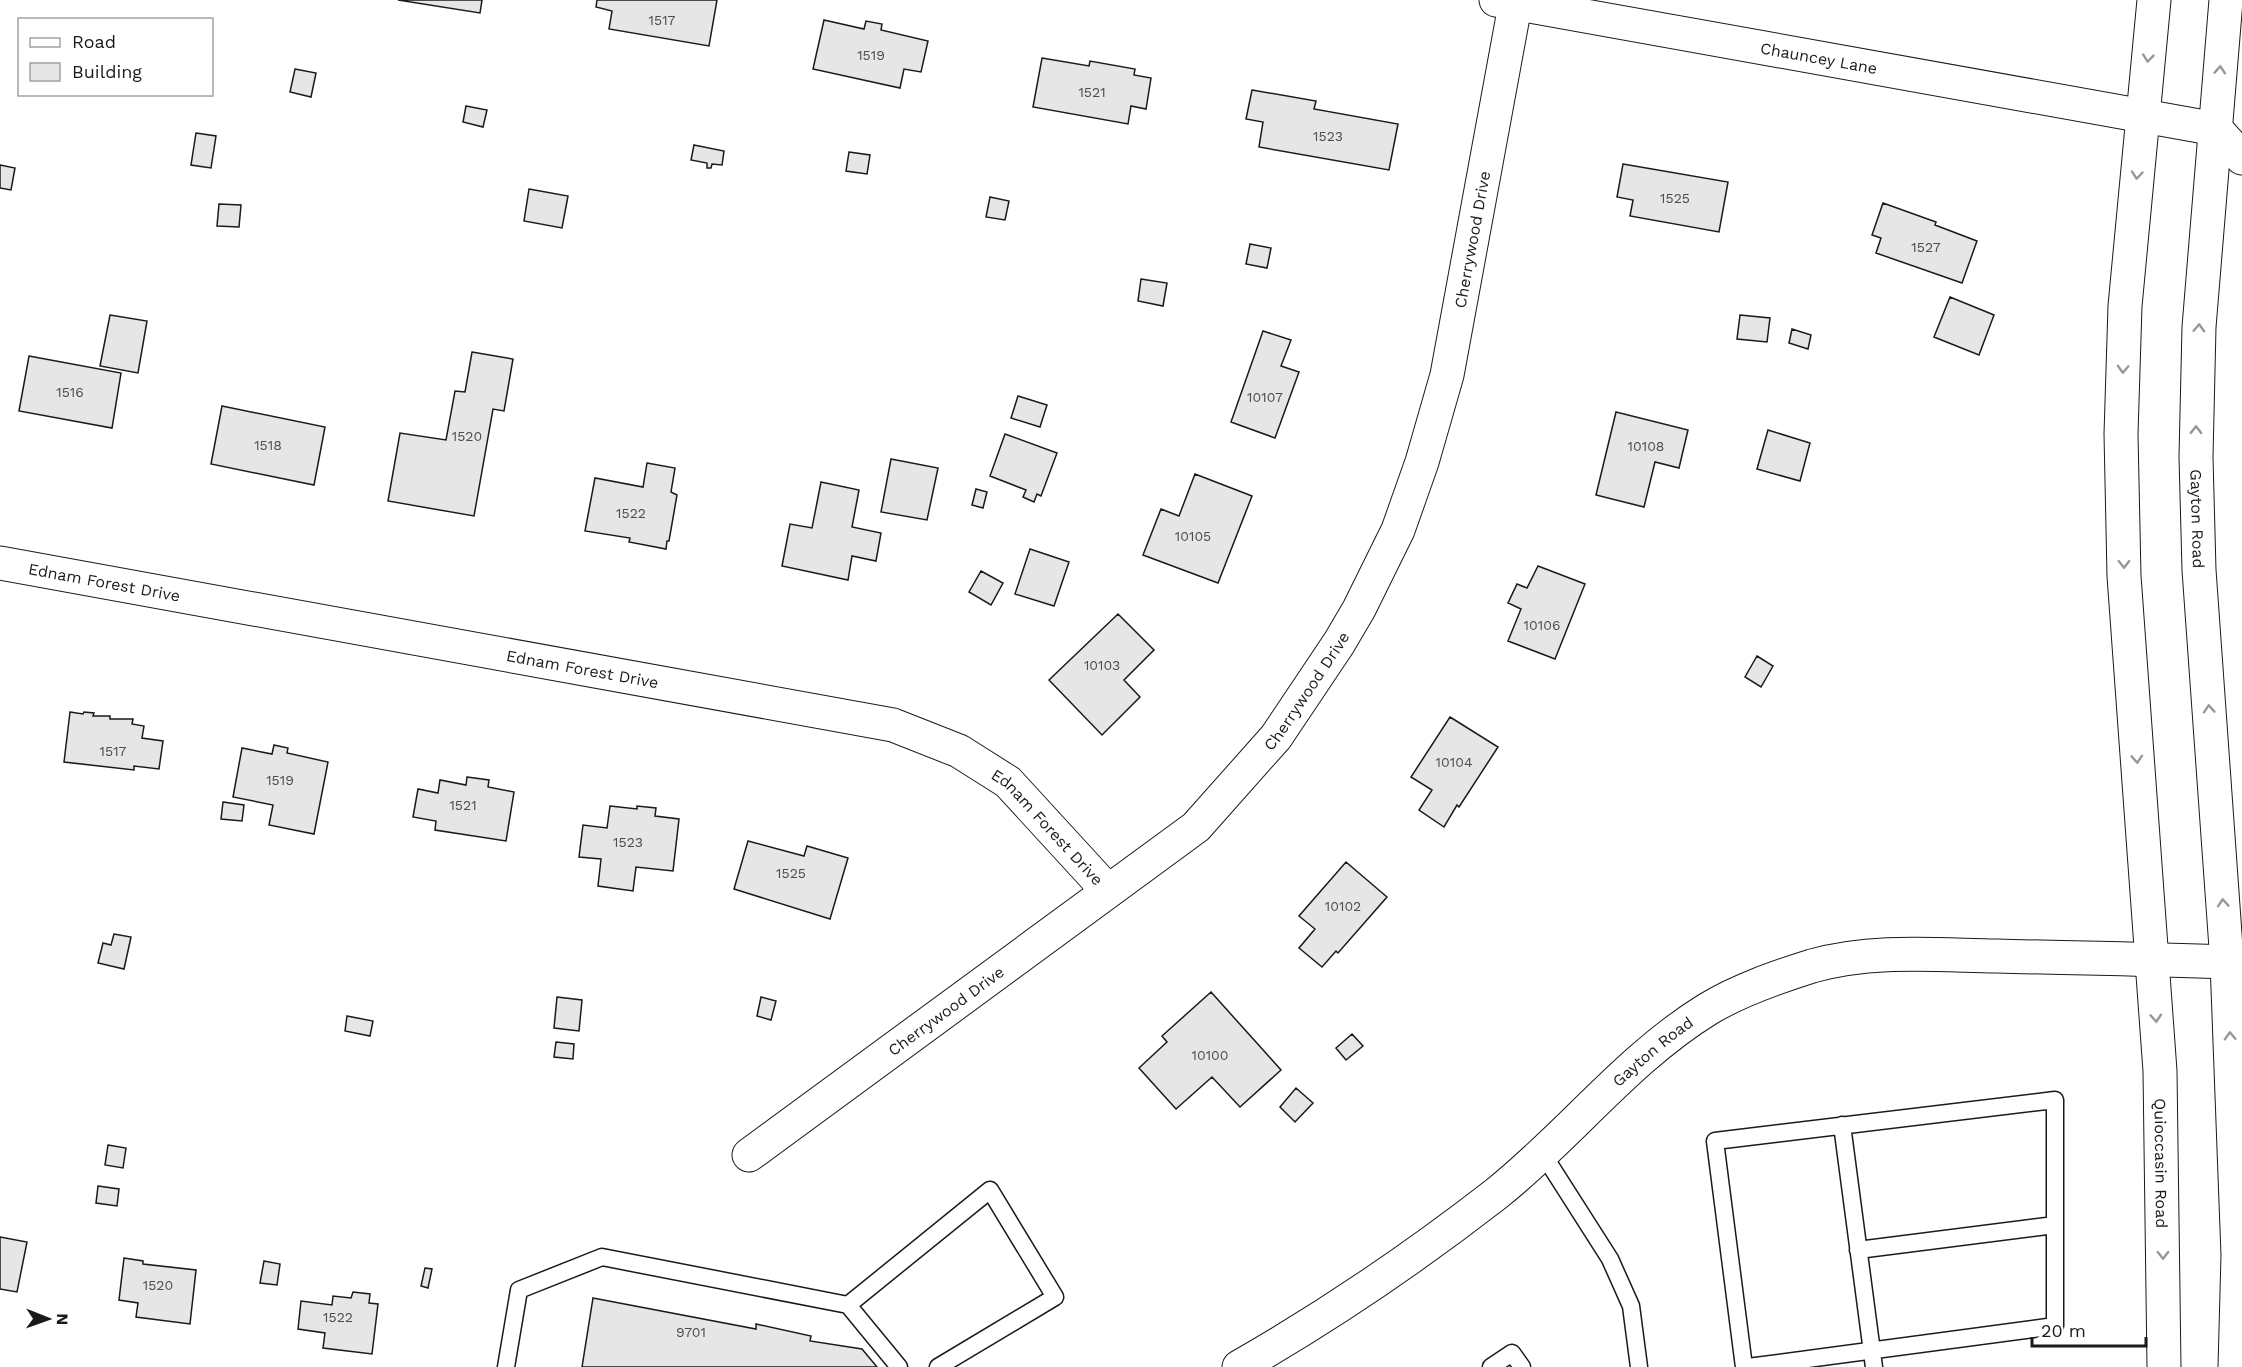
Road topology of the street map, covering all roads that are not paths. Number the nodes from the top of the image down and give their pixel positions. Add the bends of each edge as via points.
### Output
1 (2154, 0) edge
2 (2226, 0) edge
3 (1509, 1) edge
4 (2142, 116) junction
5 (2229, 122) edge
6 (2242, 158) edge
7 (0, 562) edge
8 (1108, 891) junction
9 (2151, 959) junction
10 (2228, 962) junction
11 (1842, 1125) junction
12 (1543, 1154) junction
13 (749, 1155) dead end
14 (2055, 1225) junction
15 (1858, 1250) junction
16 (848, 1305) junction
17 (1873, 1358) edge
18 (506, 1367) edge
19 (899, 1367) edge
20 (938, 1367) edge
21 (1239, 1367) edge
22 (1491, 1367) edge
23 (1522, 1367) edge
24 (1639, 1367) edge
25 (1746, 1367) edge
26 (2164, 1367) edge
27 (2235, 1367) edge

1 -> 4 street
5 -> 2 street, Gayton Road
3 - 4 street, Chauncey Lane
3 - 8 street, Cherrywood Drive via 1447,375 1398,530 1354,618 1276,737 1196,827
4 - 5 street, Chauncey Lane
4 -> 9 street via 2125,306 2121,434 2124,576
5 - 6 street
10 -> 5 street, Gayton Road via 2199,570 2196,457 2199,327
7 - 8 street, Ednam Forest Drive via 893,725 959,752 1008,782
8 - 13 street, Cherrywood Drive
9 - 10 street, Gayton Road
9 - 12 street, Gayton Road via 1859,956 1813,966 1757,985 1685,1024 1629,1071
9 -> 26 street, Quioccasin Road via 2160,1071
27 -> 10 street via 2238,1254
11 - 14 lane via 2055,1100
11 - 15 lane
11 - 25 lane via 1715,1142
12 - 21 street, Gayton Road via 1496,1194 1379,1279
12 - 24 lane via 1611,1259 1631,1306
14 - 15 lane
14 - 17 lane via 2055,1326
15 - 17 lane
16 - 18 lane via 602,1257 519,1290
16 - 19 lane
16 - 20 lane via 990,1190 1055,1297
17 - 25 lane
22 - 23 lane via 1512,1353

